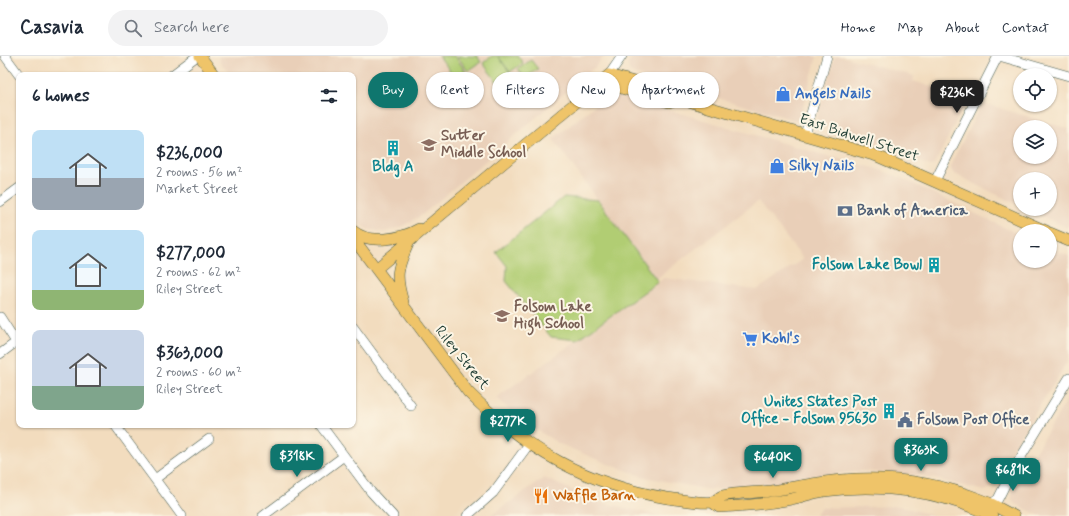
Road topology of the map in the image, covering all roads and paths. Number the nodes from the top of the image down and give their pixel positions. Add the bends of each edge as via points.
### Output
1 (5, 56) edge
2 (198, 56) edge
3 (622, 56) edge
4 (827, 56) edge
5 (999, 56) edge
6 (17, 72) edge
7 (176, 72) edge
8 (211, 72) edge
9 (610, 72) edge
10 (1069, 76) edge
11 (620, 84) edge
12 (569, 108) edge
13 (805, 135) junction
14 (935, 181) junction
15 (16, 190) edge
16 (0, 202) edge
17 (435, 220) junction
18 (1030, 224) edge
19 (356, 234) edge
20 (1057, 236) edge
21 (1069, 241) edge
22 (356, 242) edge
23 (409, 242) junction
24 (376, 269) junction
25 (406, 311) junction
26 (0, 317) edge
27 (356, 331) edge
28 (16, 338) edge
29 (16, 342) edge
30 (0, 354) edge
31 (1069, 378) edge
32 (411, 406) dead end
33 (117, 428) edge
34 (323, 428) edge
35 (209, 439) dead end
36 (529, 444) junction
37 (344, 456) junction
38 (155, 479) junction
39 (792, 487) junction
40 (712, 502) junction
41 (735, 506) junction
42 (992, 510) edge
43 (182, 516) edge
44 (263, 516) edge
45 (392, 516) edge
46 (467, 516) edge
47 (1014, 516) edge

1 - 6 street
2 - 7 street
2 - 8 main road
3 - 9 street
4 - 13 street
5 - 10 street
5 - 14 street
11 - 13 main road, East Bidwell Street via 669,102 679,98
12 - 17 main road
13 - 14 main road, East Bidwell Street via 877,156
14 - 18 main road, East Bidwell Street
15 - 16 street
17 - 19 main road via 414,232 390,238 373,239
17 - 23 main road
20 - 21 main road
22 - 24 main road, Riley Street
23 - 24 main road
23 - 25 main road via 398,266 397,278
24 - 25 main road, Riley Street
25 - 36 main road, Riley Street via 468,392 490,414
26 - 28 street
27 - 32 street
29 - 30 street
31 - 42 street via 1010,475
33 - 38 street
34 - 37 street
35 - 38 street
36 - 40 main road, Riley Street via 568,467 611,485 658,496
36 - 46 street via 493,493
37 - 44 street
37 - 45 street
38 - 43 street
39 - 40 main road, Riley Street via 721,496
39 - 41 main road via 780,495 742,500
39 - 42 main road, Riley Street via 843,479 888,480 936,486 958,492
40 - 41 main road, Riley Street via 719,507
41 - 42 main road, Riley Street via 787,500 826,491 879,489 919,493
42 - 47 main road, Riley Street

